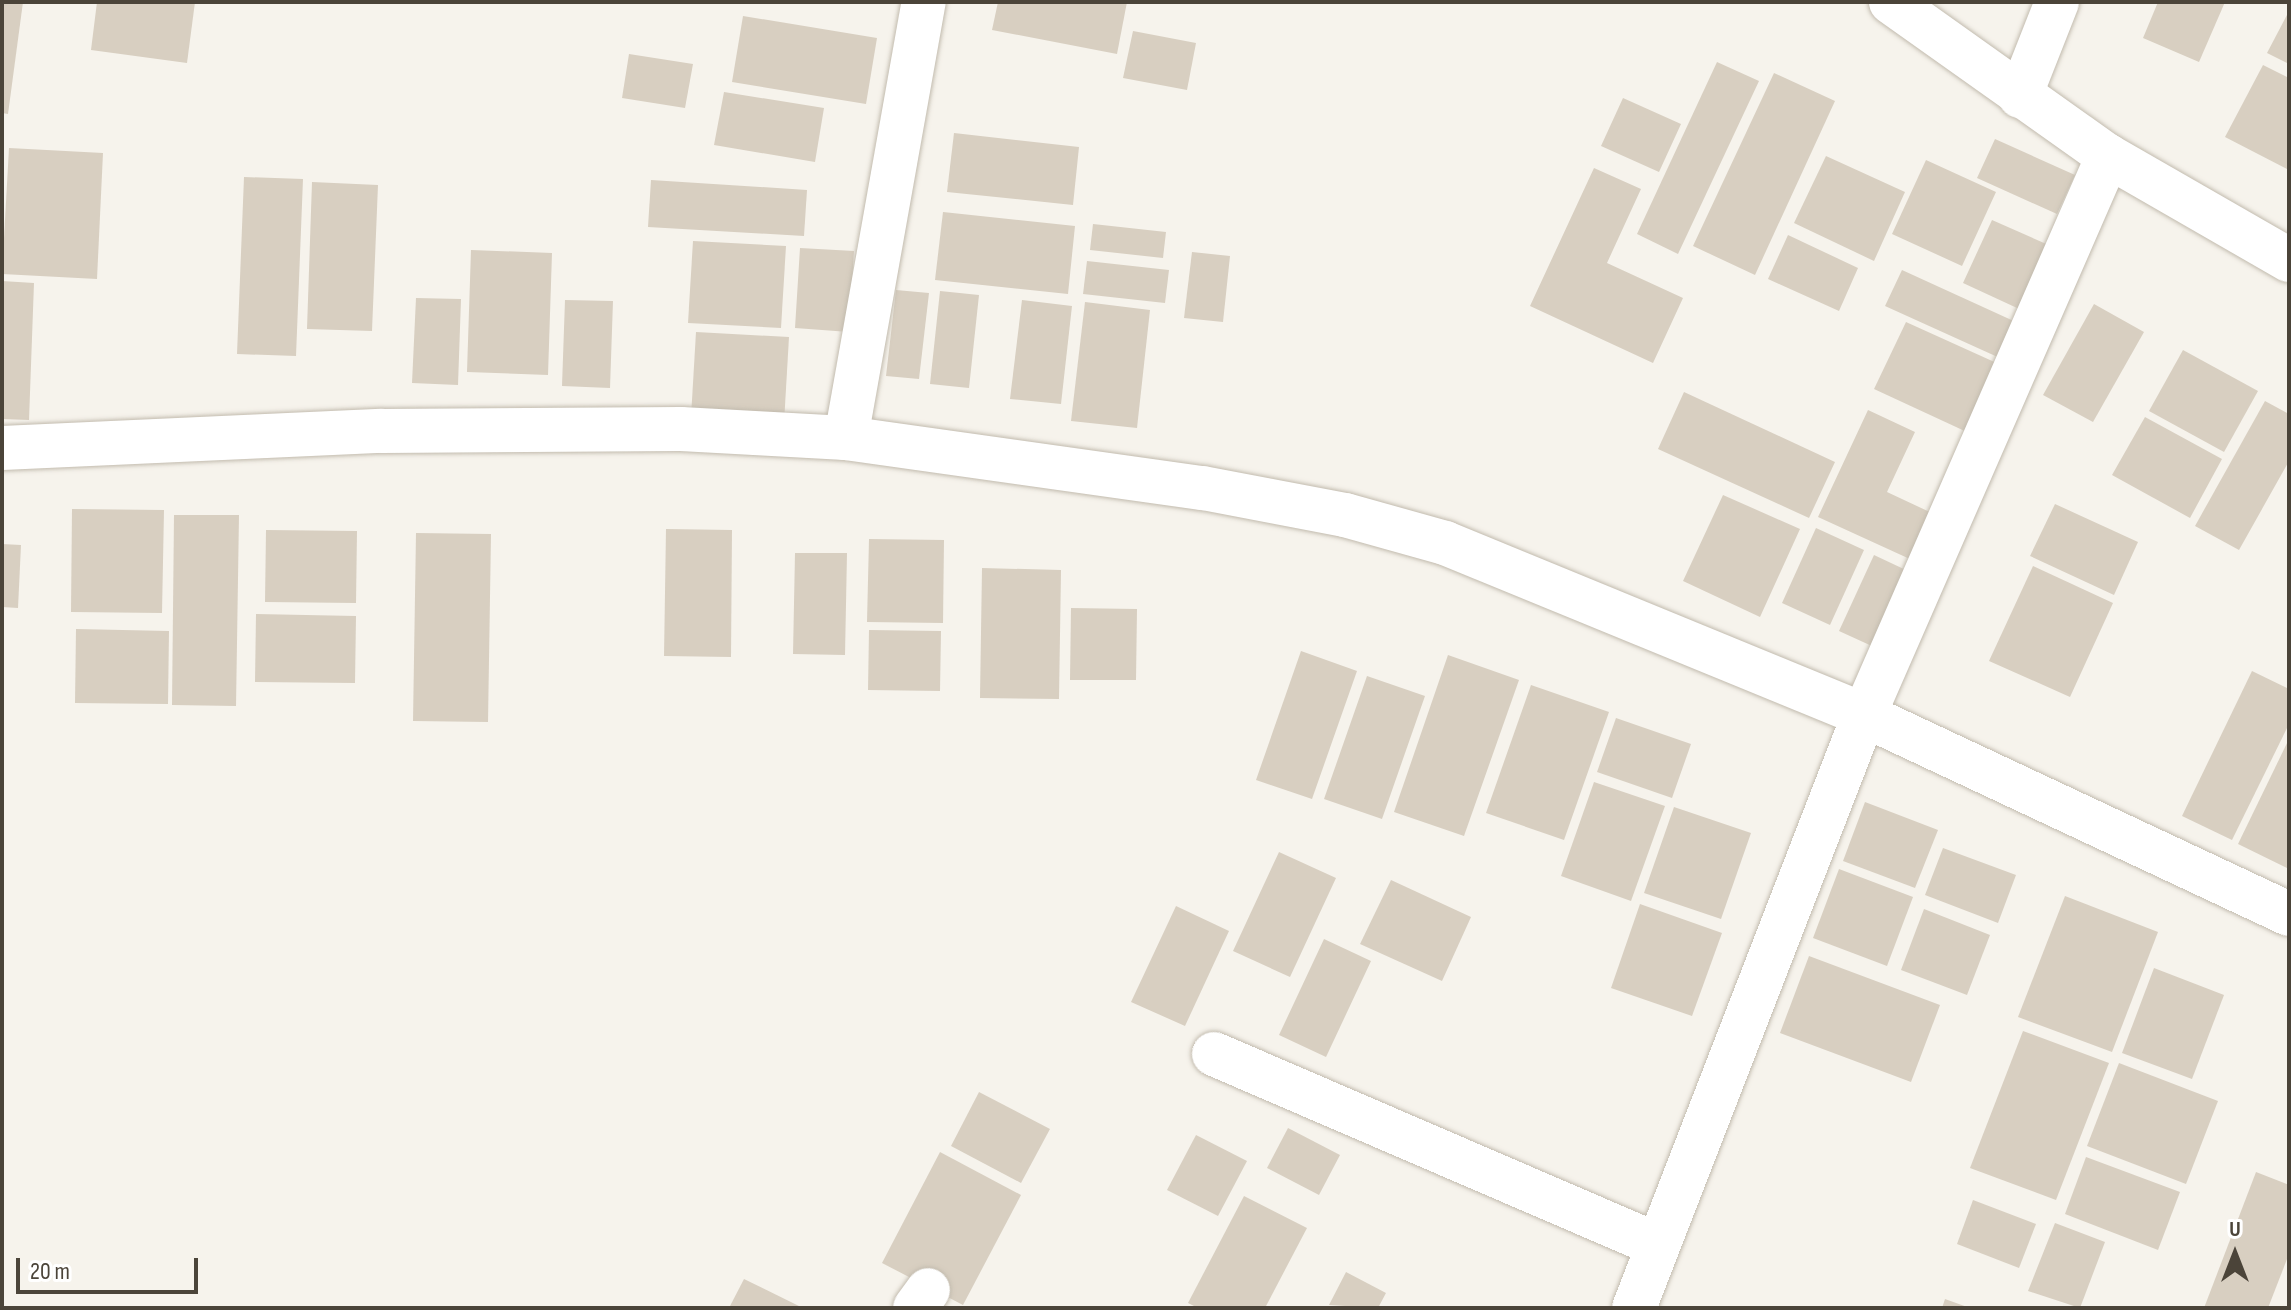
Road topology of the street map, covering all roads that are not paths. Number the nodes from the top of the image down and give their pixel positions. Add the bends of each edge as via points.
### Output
1 (924, 2) edge
2 (1891, 2) edge
3 (2057, 2) edge
4 (2020, 96) junction
5 (2108, 156) junction
6 (2289, 260) edge
7 (846, 438) junction
8 (2, 448) edge
9 (1864, 715) junction
10 (2289, 914) edge
11 (1214, 1054) dead end
12 (1657, 1245) junction
13 (1634, 1308) edge

1 - 7 street
2 - 4 street
3 - 4 street
4 - 5 street
5 - 6 street
5 - 9 street
7 - 8 street via 573,427 148,438
7 - 9 street via 1203,488 1345,515 1445,543
9 - 10 street
9 - 12 street
11 - 12 street
12 - 13 street

